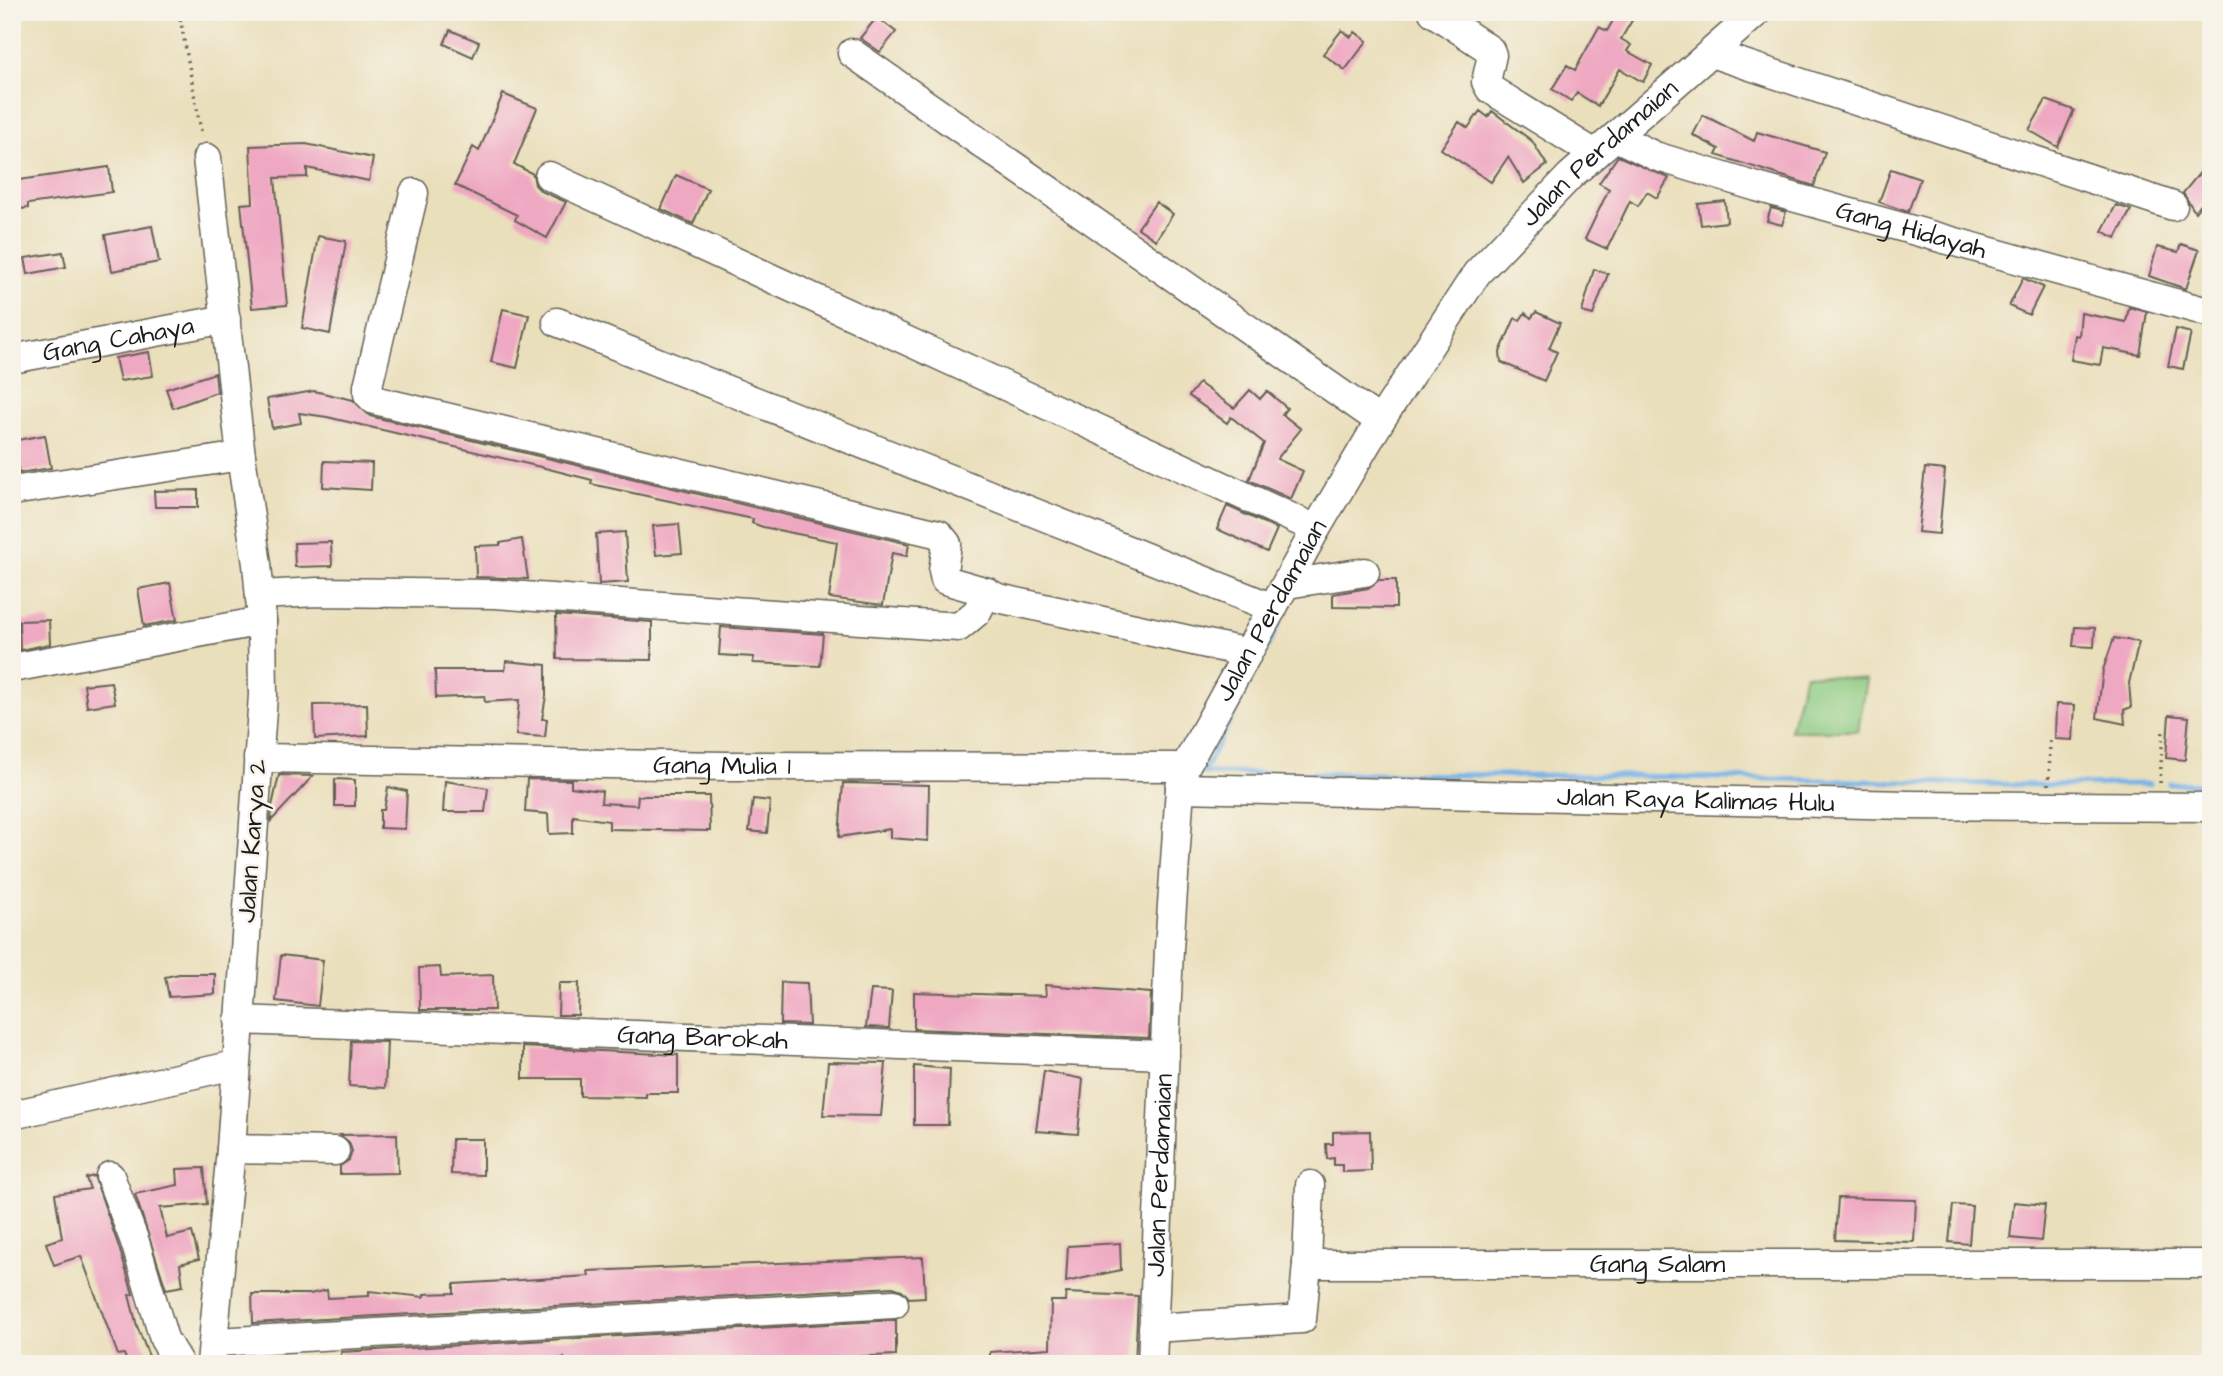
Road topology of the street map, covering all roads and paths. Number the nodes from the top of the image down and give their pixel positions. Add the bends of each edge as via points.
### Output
1 (178, 12) edge
2 (1433, 12) edge
3 (1757, 12) edge
4 (852, 53) dead end
5 (1711, 53) junction
6 (1605, 146) junction
7 (207, 158) joint
8 (549, 176) dead end
9 (414, 193) dead end
10 (2173, 206) dead end
11 (2211, 313) edge
12 (226, 319) junction
13 (557, 322) dead end
14 (12, 359) edge
15 (1380, 421) junction
16 (241, 456) junction
17 (12, 491) edge
18 (1316, 529) junction
19 (1365, 572) dead end
20 (987, 592) junction
21 (1280, 596) junction
22 (261, 608) junction
23 (1248, 653) junction
24 (12, 668) edge
25 (2163, 729) dead end
26 (2050, 738) dead end
27 (258, 758) junction
28 (2049, 777) dead end
29 (1182, 778) junction
30 (2158, 806) junction
31 (2211, 807) edge
32 (239, 1020) junction
33 (1165, 1055) junction
34 (235, 1065) junction
35 (12, 1115) edge
36 (231, 1149) junction
37 (335, 1151) dead end
38 (110, 1176) dead end
39 (1310, 1185) dead end
40 (1307, 1264) junction
41 (2211, 1264) edge
42 (894, 1304) dead end
43 (1153, 1328) junction
44 (214, 1353) edge
45 (179, 1364) edge
46 (1152, 1364) edge

1 - 7 path
2 - 6 street, Gang Hidayah via 1490,50 1486,82 1490,89
3 - 5 street, Jalan Perdamaian
4 - 15 street
5 - 6 street, Jalan Perdamaian
5 - 10 street
6 - 11 street, Gang Hidayah via 1655,156
6 - 15 street, Jalan Perdamaian via 1477,273
7 - 12 street, Jalan Karya 2
8 - 18 street
9 - 20 street via 368,386 374,400 939,534 947,544 945,580
12 - 14 street, Gang Cahaya
12 - 16 street, Jalan Karya 2
13 - 21 street
15 - 18 street, Jalan Perdamaian
16 - 17 street
16 - 22 street, Jalan Karya 2
18 - 21 street, Jalan Perdamaian
19 - 21 street
20 - 22 street via 976,612 959,627 495,594 318,592
20 - 23 street
21 - 23 street, Jalan Perdamaian
22 - 24 street
22 - 27 street, Jalan Karya 2 via 263,695
23 - 29 street, Jalan Perdamaian
25 - 30 path
26 - 28 path
27 - 29 street, Gang Mulia 1
27 - 32 street, Jalan Karya 2
29 - 30 street, Jalan Raya Kalimas Hulu via 1907,805
29 - 33 street, Jalan Perdamaian
30 - 31 street, Jalan Raya Kalimas Hulu
32 - 33 street, Gang Barokah
32 - 34 street, Jalan Karya 2
33 - 43 street, Jalan Perdamaian
34 - 35 street
34 - 36 street, Jalan Karya 2
36 - 37 street
36 - 44 street, Jalan Karya 2
38 - 45 street via 164,1339
39 - 40 street
40 - 41 street, Gang Salam
40 - 43 street via 1302,1319
42 - 44 street
43 - 46 street, Jalan Perdamaian

